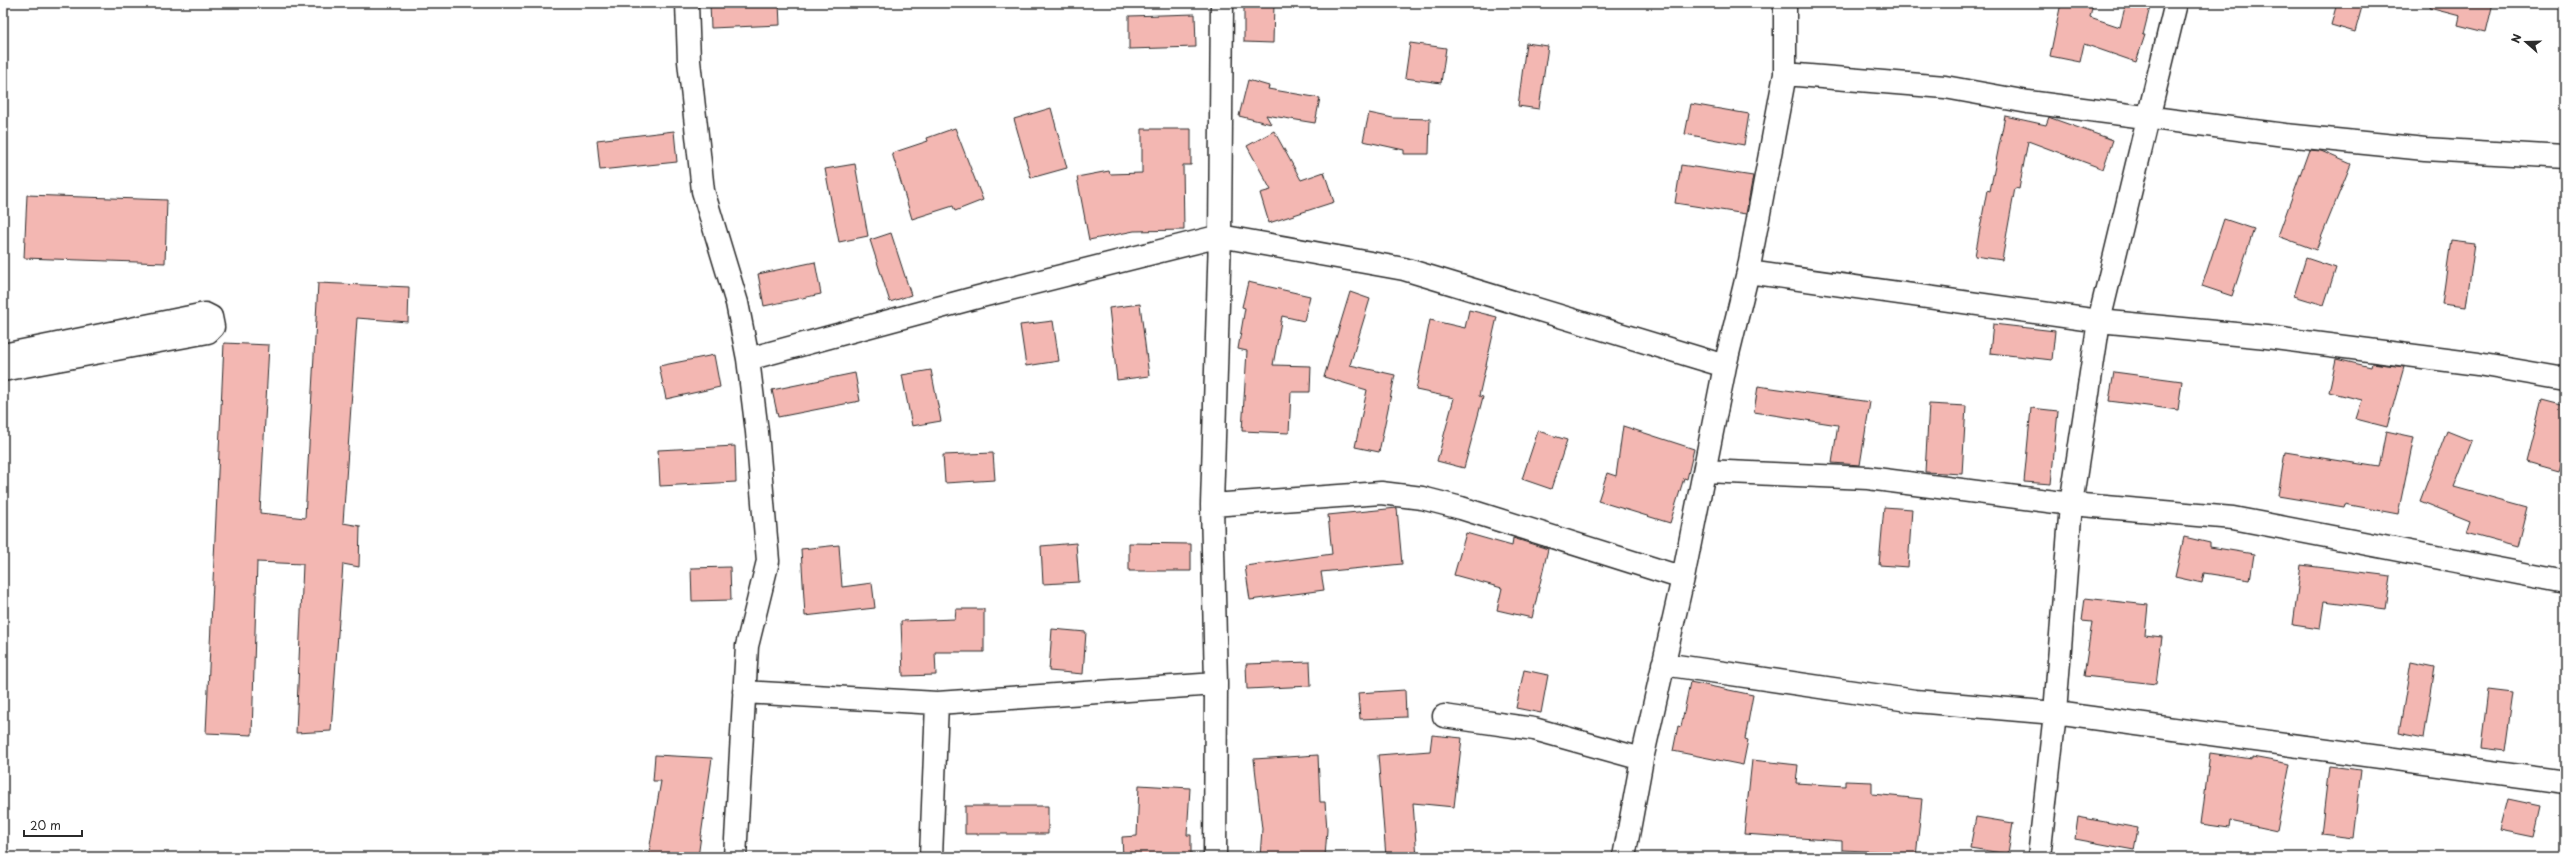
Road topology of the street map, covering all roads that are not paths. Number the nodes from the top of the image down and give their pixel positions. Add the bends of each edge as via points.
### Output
1 (687, 3) edge
2 (1222, 3) edge
3 (1785, 3) edge
4 (2176, 3) edge
5 (1785, 74) junction
6 (2148, 118) junction
7 (2565, 157) edge
8 (1220, 236) junction
9 (1748, 272) junction
10 (2099, 322) junction
11 (3, 355) edge
12 (748, 359) junction
13 (1726, 366) junction
14 (3, 370) edge
15 (2565, 379) edge
16 (1705, 471) junction
17 (2071, 504) junction
18 (1212, 505) junction
19 (1683, 578) junction
20 (2565, 582) edge
21 (1662, 664) junction
22 (1216, 684) junction
23 (744, 692) junction
24 (937, 703) junction
25 (2055, 713) junction
26 (1444, 716) dead end
27 (1642, 759) junction
28 (2565, 782) edge
29 (735, 857) edge
30 (931, 857) edge
31 (1215, 857) edge
32 (1624, 857) edge
33 (2039, 857) edge

1 - 12 street via 689,61 703,191 738,303
2 - 8 street
3 - 5 street
4 - 6 street
5 - 6 street via 1945,87 2028,102
5 - 9 street
6 - 7 street via 2417,148
6 - 10 street
8 - 12 street
8 - 13 street via 1404,269
8 - 18 street
9 - 10 street
9 - 13 street
10 - 15 street via 2267,337 2478,364
10 - 17 street
11 - 14 street via 146,336
12 - 23 street via 768,561 747,646
13 - 16 street
16 - 17 street via 1868,478
16 - 19 street
17 - 20 street via 2233,518
17 - 25 street
18 - 19 street via 1381,493 1422,498
18 - 22 street
19 - 21 street
21 - 25 street via 1915,702
21 - 27 street
22 - 24 street
22 - 31 street
23 - 24 street
23 - 29 street
24 - 30 street
25 - 28 street
25 - 33 street
26 - 27 street via 1534,730
27 - 32 street

